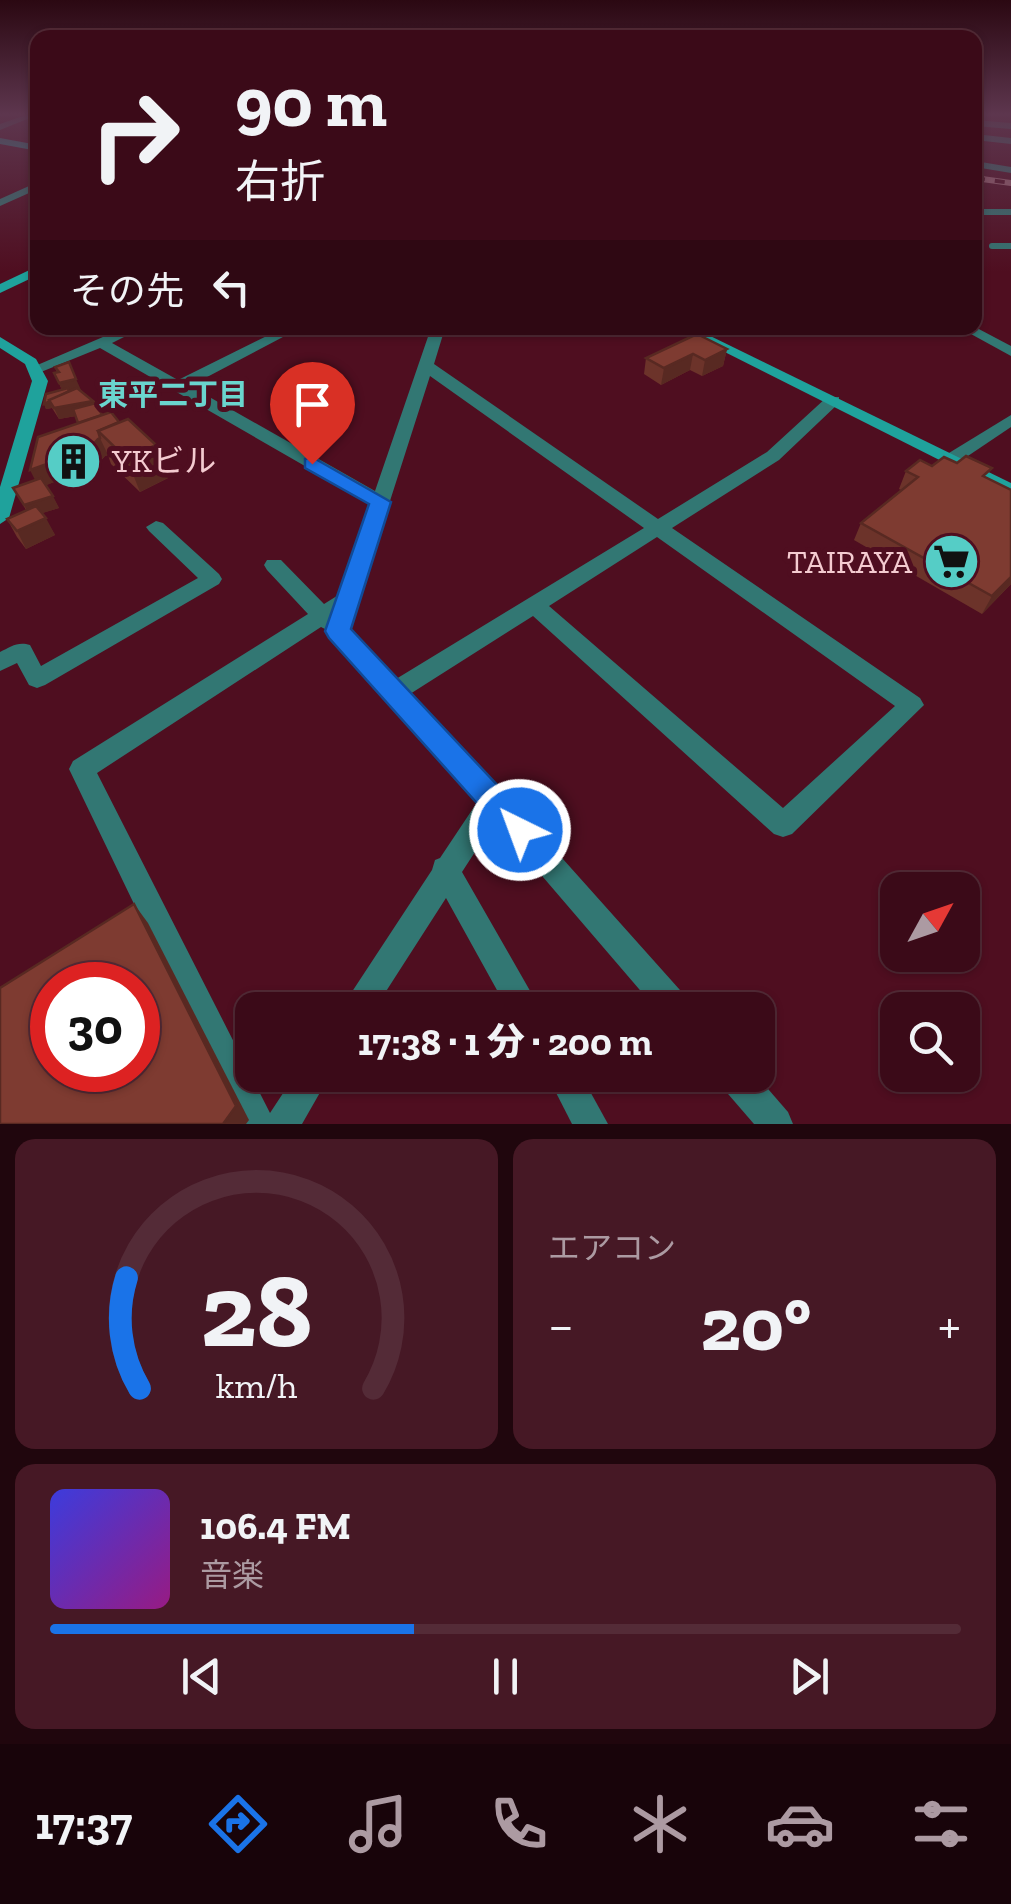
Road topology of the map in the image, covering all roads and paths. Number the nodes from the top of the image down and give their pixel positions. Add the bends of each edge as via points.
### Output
1 (30, 189) edge
2 (4, 199) edge
3 (30, 204) edge
4 (982, 212) edge
5 (1011, 212) edge
6 (992, 246) dead end
7 (1011, 246) edge
8 (30, 274) edge
9 (0, 289) edge
10 (118, 335) edge
11 (278, 335) edge
12 (434, 335) edge
13 (698, 335) edge
14 (980, 335) edge
15 (0, 341) edge
16 (101, 342) junction
17 (1011, 352) edge
18 (426, 366) junction
19 (36, 370) junction
20 (176, 386) junction
21 (833, 400) junction
22 (1011, 420) edge
23 (950, 460) junction
24 (1011, 490) edge
25 (381, 502) junction
26 (0, 518) edge
27 (156, 527) dead end
28 (659, 527) junction
29 (274, 565) dead end
30 (534, 605) junction
31 (330, 623) junction
32 (0, 662) edge
33 (394, 692) junction
34 (494, 800) junction
35 (445, 870) junction
36 (367, 992) edge
37 (516, 992) edge
38 (661, 992) edge
39 (303, 1092) edge
40 (572, 1092) edge
41 (749, 1092) edge
42 (258, 1124) edge
43 (283, 1124) edge
44 (591, 1124) edge
45 (776, 1124) edge

1 - 2 street
2 - 3 street
4 - 5 street
6 - 7 lane
8 - 9 main road
10 - 16 street
11 - 20 street
12 - 18 street
13 - 21 main road
14 - 17 street
15 - 19 main road
16 - 19 street
16 - 20 street
18 - 25 street
18 - 28 street
19 - 26 main road via 39,391
20 - 25 street
21 - 23 main road
21 - 28 street via 772,456
22 - 23 street
23 - 24 main road
25 - 31 street via 349,598
27 - 32 street via 212,579 37,679 22,651
28 - 30 street
28 - 30 street via 912,704 783,824
29 - 31 street
30 - 33 street
31 - 33 street
31 - 42 street via 82,769
33 - 34 street
34 - 35 street
34 - 38 street
35 - 36 street
35 - 37 street
39 - 43 street
40 - 44 street
41 - 45 street

